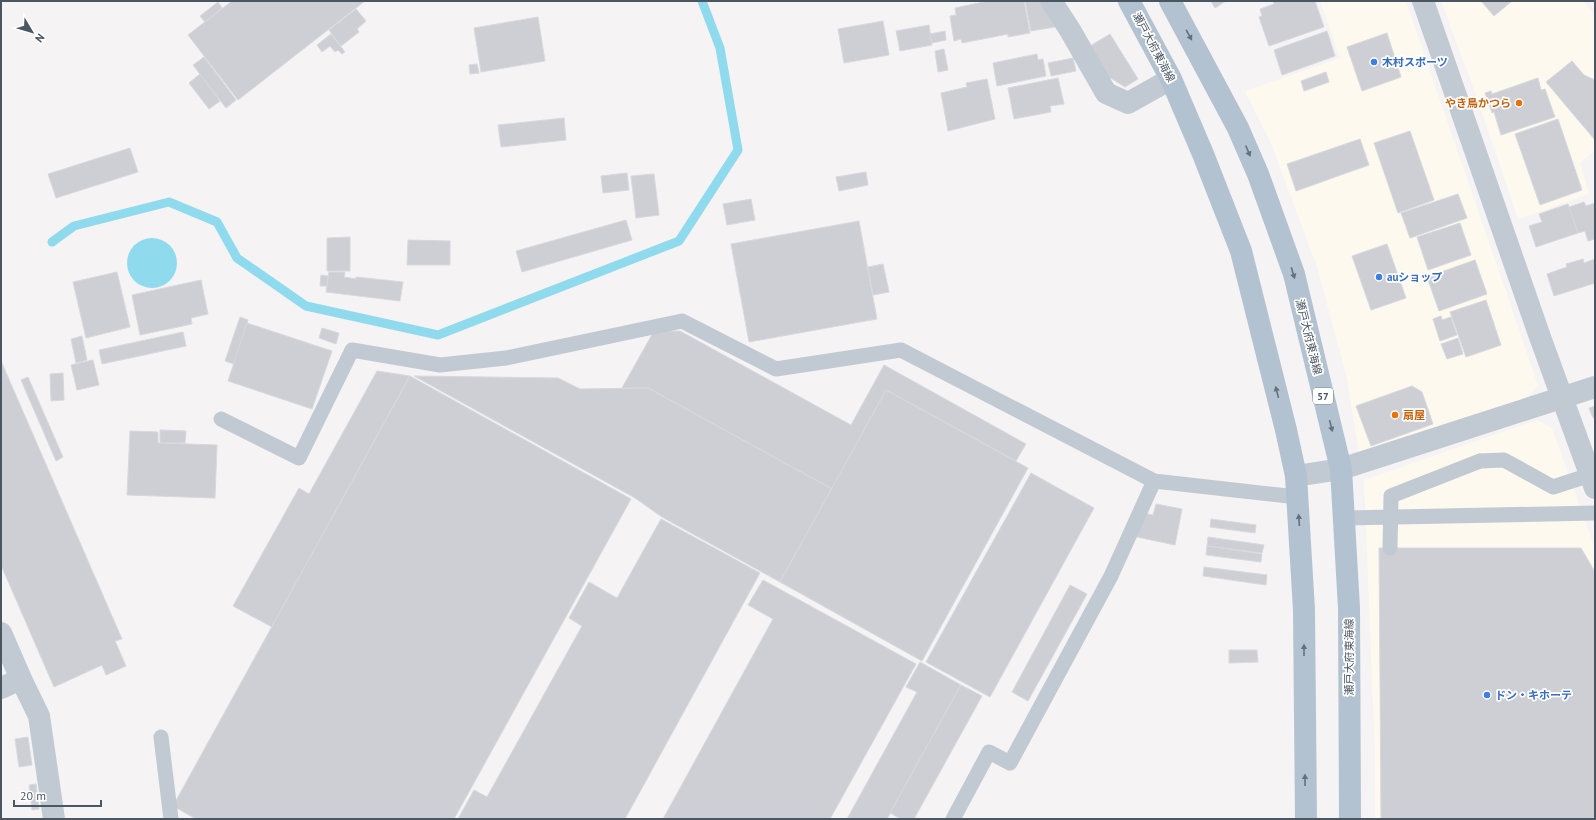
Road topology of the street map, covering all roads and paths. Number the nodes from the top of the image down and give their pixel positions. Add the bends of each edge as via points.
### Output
1 (1051, 1) edge
2 (1129, 1) edge
3 (1170, 1) edge
4 (1423, 1) edge
5 (1171, 79) junction
6 (1595, 387) edge
7 (1562, 398) junction
8 (222, 419) dead end
9 (1341, 469) junction
10 (1154, 481) junction
11 (1592, 481) edge
12 (1297, 487) junction
13 (1595, 513) edge
14 (1344, 518) junction
15 (1390, 548) dead end
16 (1, 633) edge
17 (21, 679) junction
18 (1, 688) edge
19 (161, 737) dead end
20 (54, 819) edge
21 (171, 819) edge
22 (953, 819) edge
23 (1306, 819) edge
24 (1350, 819) edge

1 - 5 street via 1106,93 1128,104
2 - 5 main road, 瀬戸大府東海線
3 -> 9 main road, 瀬戸大府東海線 / 57 via 1238,128 1258,174 1294,274
4 - 7 street
12 -> 5 main road, 瀬戸大府東海線 via 1286,430 1241,251
6 - 7 street
7 - 9 street
7 - 11 street
8 - 10 lane via 299,458 352,350 440,365 506,358 682,321 776,369 901,350
9 - 12 street
9 - 14 main road, 瀬戸大府東海線 / 57
10 - 12 lane
10 - 22 lane via 1111,576 1010,763 989,752
11 - 15 lane, bridge via 1553,487 1504,460 1480,461 1391,496
23 -> 12 main road, 瀬戸大府東海線 via 1304,610
13 - 14 lane
14 - 24 main road, 瀬戸大府東海線 / 57 via 1349,608
16 - 17 street
17 - 18 street
17 - 20 street via 39,716
19 - 21 lane

